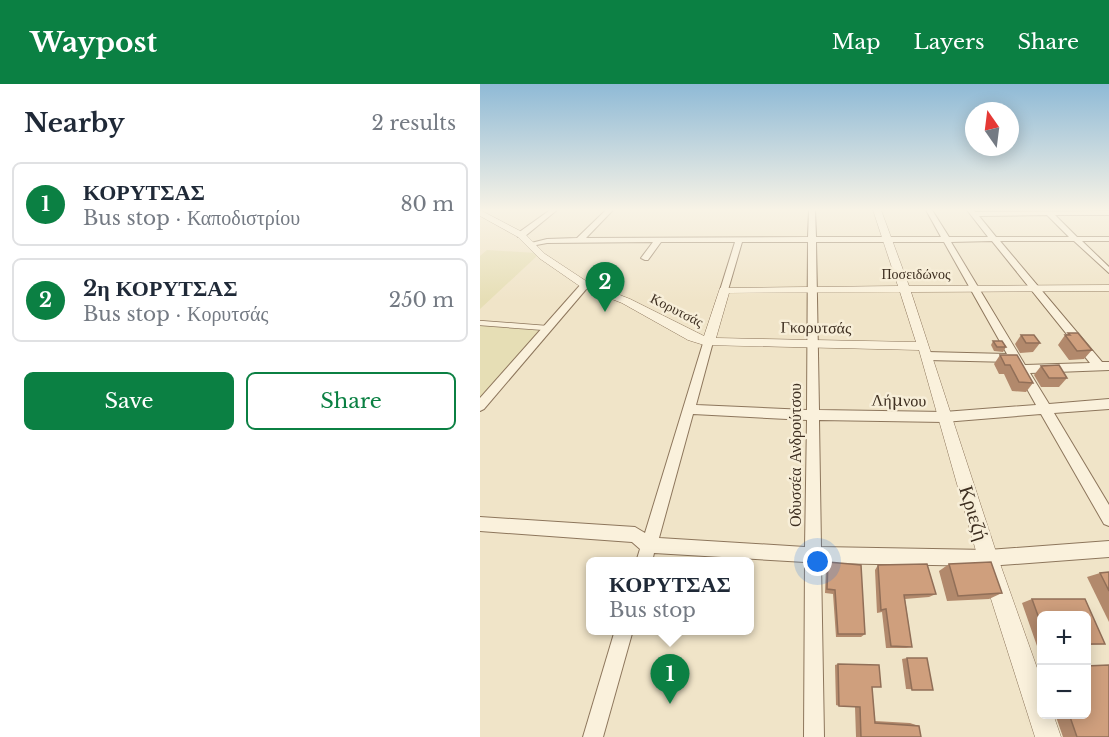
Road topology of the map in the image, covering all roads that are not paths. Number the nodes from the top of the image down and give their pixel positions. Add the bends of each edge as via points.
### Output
1 (527, 240) edge
2 (621, 240) edge
3 (659, 240) edge
4 (697, 240) edge
5 (918, 240) edge
6 (946, 240) edge
7 (994, 240) edge
8 (1078, 240) edge
9 (579, 241) joint
10 (739, 241) junction
11 (812, 241) junction
12 (887, 241) junction
13 (531, 244) junction
14 (645, 258) dead end
15 (1109, 271) edge
16 (585, 285) junction
17 (1036, 288) junction
18 (1109, 288) edge
19 (814, 289) junction
20 (903, 289) junction
21 (974, 289) junction
22 (724, 290) junction
23 (480, 323) edge
24 (546, 328) junction
25 (708, 342) junction
26 (814, 343) junction
27 (926, 351) junction
28 (1015, 358) junction
29 (1104, 366) edge
30 (1021, 369) junction
31 (1109, 405) edge
32 (480, 406) edge
33 (688, 409) junction
34 (1045, 411) junction
35 (812, 415) junction
36 (944, 417) junction
37 (1109, 519) edge
38 (480, 524) edge
39 (648, 545) junction
40 (1109, 549) edge
41 (813, 555) junction
42 (645, 557) edge
43 (988, 558) junction
44 (623, 635) edge
45 (593, 737) edge
46 (814, 737) edge
47 (1048, 737) edge

1 - 13 street, Κορυτσάς
2 - 9 street
3 - 14 street
4 - 10 street
5 - 12 street
6 - 21 street
7 - 17 street
8 - 15 street
9 - 13 street
10 - 11 street
10 - 22 street
11 - 12 street
11 - 19 street, Οδυσσέα Ανδρούτσου
12 - 20 street, Κριεζή
13 - 16 street, Κορυτσάς via 548,261
16 - 24 street
16 - 25 street, Κορυτσάς
17 - 18 street, Ποσειδώνος
17 - 21 street, Ποσειδώνος
17 - 29 street
19 - 20 street, Ποσειδώνος
19 - 22 street, Ποσειδώνος
19 - 26 street, Οδυσσέα Ανδρούτσου
20 - 21 street, Ποσειδώνος
20 - 27 street, Κριεζή
21 - 28 street
22 - 25 street
23 - 24 lane
24 - 32 street
25 - 26 street, Γκορυτσάς
25 - 33 street
26 - 27 street, Γκορυτσάς
26 - 35 street, Οδυσσέα Ανδρούτσου
27 - 28 street, Γκορυτσάς
27 - 36 street, Κριεζή
28 - 30 street
29 - 30 street
30 - 34 street
31 - 34 street, Λήμνου
33 - 35 street, Λήμνου
33 - 39 street
34 - 36 street, Λήμνου
34 - 37 street
35 - 36 street, Λήμνου
35 - 41 street, Οδυσσέα Ανδρούτσου
36 - 43 street, Κριεζή
38 - 39 street via 635,535
39 - 41 street
39 - 42 street
40 - 43 street
41 - 43 street
41 - 46 street, Οδυσσέα Ανδρούτσου
43 - 47 street, Κριεζή
44 - 45 street

